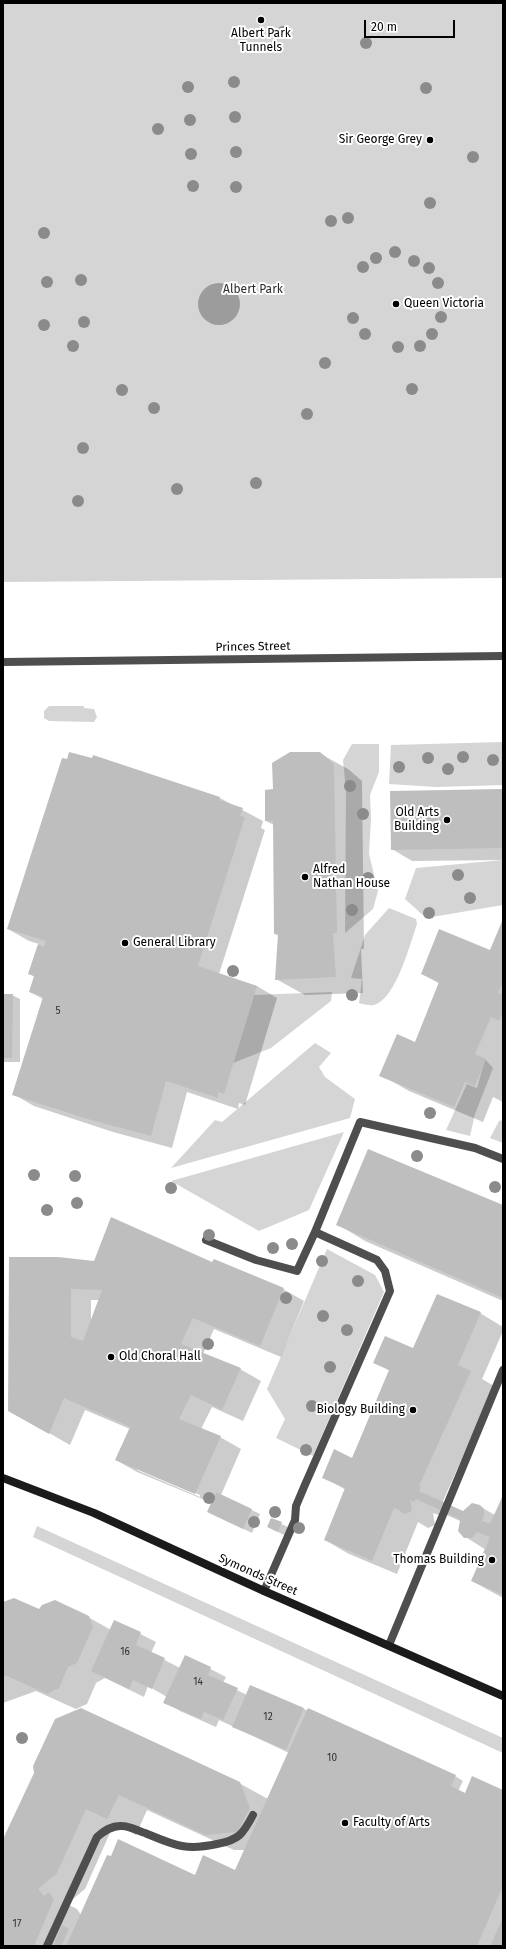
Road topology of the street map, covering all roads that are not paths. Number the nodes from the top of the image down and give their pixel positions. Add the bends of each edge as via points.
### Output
1 (503, 656) edge
2 (3, 662) edge
3 (503, 1159) edge
4 (315, 1232) junction
5 (206, 1240) dead end
6 (503, 1370) edge
7 (3, 1478) edge
8 (264, 1592) junction
9 (389, 1645) junction
10 (503, 1696) edge
11 (252, 1815) dead end
12 (48, 1946) edge

1 - 2 street, Princes Street
3 - 4 street via 475,1148 360,1122
4 - 5 street via 297,1271 256,1260
4 - 8 street via 377,1260 386,1271 390,1291 296,1506 295,1520
6 - 9 street
7 - 8 main road, Symonds Street via 94,1513
8 - 9 main road, Symonds Street
9 - 10 main road, Symonds Street
11 - 12 street via 244,1832 238,1837 228,1842 201,1847 178,1846 121,1825 105,1831 97,1837

